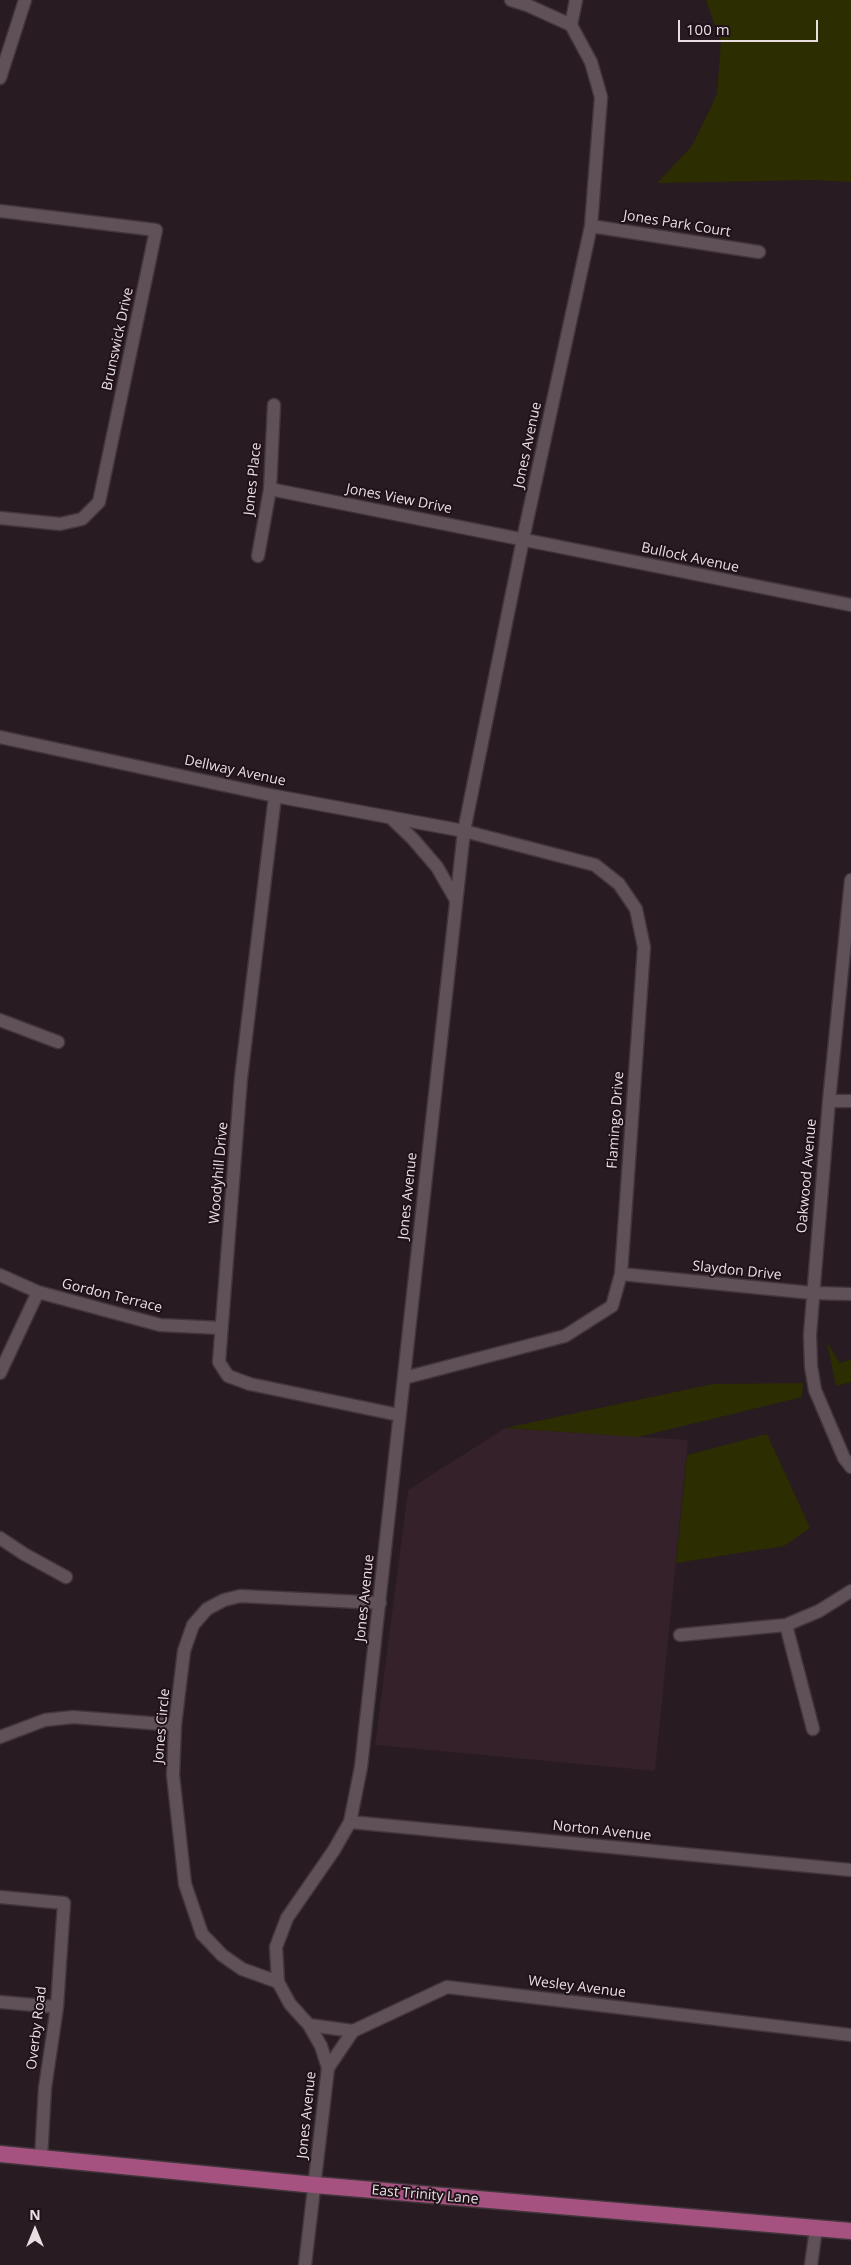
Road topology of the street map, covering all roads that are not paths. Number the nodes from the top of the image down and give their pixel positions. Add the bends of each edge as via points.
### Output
1 (25, 0) edge
2 (510, 0) edge
3 (576, 0) edge
4 (571, 25) junction
5 (0, 78) edge
6 (0, 211) edge
7 (591, 226) junction
8 (759, 252) dead end
9 (274, 405) dead end
10 (270, 489) junction
11 (0, 518) edge
12 (523, 539) junction
13 (258, 556) dead end
14 (851, 605) edge
15 (0, 737) edge
16 (275, 796) junction
17 (390, 817) junction
18 (464, 831) junction
19 (851, 880) edge
20 (456, 900) junction
21 (847, 970) edge
22 (0, 1020) edge
23 (58, 1042) dead end
24 (829, 1101) junction
25 (851, 1101) edge
26 (621, 1274) junction
27 (0, 1275) edge
28 (38, 1292) junction
29 (812, 1293) junction
30 (851, 1294) edge
31 (221, 1328) junction
32 (0, 1373) edge
33 (404, 1378) junction
34 (399, 1415) junction
35 (851, 1467) edge
36 (0, 1538) edge
37 (66, 1577) dead end
38 (851, 1591) edge
39 (380, 1603) junction
40 (786, 1625) junction
41 (680, 1634) dead end
42 (176, 1725) junction
43 (813, 1729) dead end
44 (0, 1737) edge
45 (350, 1822) junction
46 (851, 1870) edge
47 (0, 1897) edge
48 (278, 1982) junction
49 (0, 2002) edge
50 (57, 2007) junction
51 (309, 2025) junction
52 (353, 2031) junction
53 (851, 2035) edge
54 (328, 2068) junction
55 (0, 2154) edge
56 (41, 2158) junction
57 (315, 2185) junction
58 (816, 2229) junction
59 (851, 2231) edge
60 (304, 2265) edge
61 (811, 2265) edge

1 - 5 street
2 - 4 street
3 - 4 street
4 - 7 street, Jones Avenue via 591,62 601,97
6 - 11 street, Brunswick Drive via 156,230 100,502 82,519 60,524
7 - 8 street, Jones Park Court
7 - 12 street, Jones Avenue
9 - 10 street, Jones Place
10 - 12 street, Jones View Drive
10 - 13 street, Jones Place
12 - 14 street, Bullock Avenue
12 - 18 street, Jones Avenue
15 - 16 street, Dellway Avenue
16 - 17 street, Dellway Avenue
16 - 31 street, Woodyhill Drive via 241,1078
17 - 18 street, Dellway Avenue
17 - 20 street via 437,868
18 - 20 street, Jones Avenue
18 - 26 street, Flamingo Drive via 595,865 619,884 636,909 644,947
19 - 21 street, Oakwood Avenue
20 - 33 street, Jones Avenue
21 - 24 street, Oakwood Avenue
22 - 23 street
24 - 25 street
24 - 29 street, Oakwood Avenue
26 - 29 street, Slaydon Drive
26 - 33 street, Flamingo Drive via 612,1306 565,1336
27 - 28 street, Gordon Terrace
28 - 31 street, Gordon Terrace via 160,1325
28 - 32 street
29 - 30 street, Slaydon Drive
29 - 35 street, Oakwood Avenue via 810,1342 815,1390 844,1458
31 - 34 street, Woodyhill Drive via 220,1362 228,1376 250,1384
33 - 34 street, Jones Avenue
34 - 39 street, Jones Avenue
36 - 37 street
38 - 40 street via 819,1611
39 - 42 street, Jones Circle via 240,1596 207,1608 193,1625 184,1651
39 - 45 street, Jones Avenue via 361,1767
40 - 41 street
40 - 43 street
42 - 44 street via 74,1716 45,1720
42 - 48 street, Jones Circle via 173,1776 185,1884 194,1914 202,1934 222,1955 242,1969
45 - 46 street, Norton Avenue
45 - 48 street, Jones Avenue via 287,1918 276,1947
47 - 50 street, Overby Road via 64,1903
48 - 51 street, Jones Avenue via 290,2004
49 - 50 street
50 - 56 street, Overby Road via 45,2088
51 - 52 street
51 - 54 street, Jones Avenue
52 - 53 street, Wesley Avenue via 447,1987
52 - 54 street
54 - 57 street, Jones Avenue
55 - 56 main road, East Trinity Lane
56 - 57 main road, East Trinity Lane
57 - 58 main road, East Trinity Lane
57 - 60 street, Jones Avenue
58 - 59 main road, East Trinity Lane
58 - 61 street

